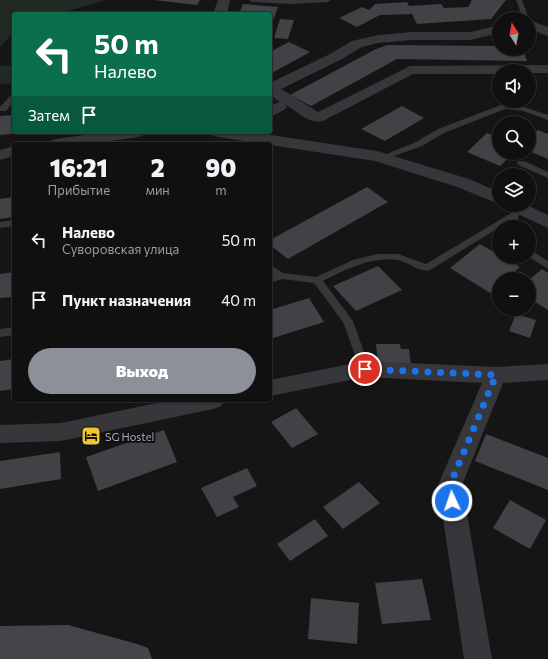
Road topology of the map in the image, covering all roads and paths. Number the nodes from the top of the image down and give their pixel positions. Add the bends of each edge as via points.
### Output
1 (224, 0) edge
2 (252, 0) edge
3 (328, 0) edge
4 (519, 0) edge
5 (221, 12) edge
6 (523, 12) edge
7 (536, 27) edge
8 (492, 31) edge
9 (548, 32) edge
10 (548, 69) edge
11 (272, 88) edge
12 (272, 90) edge
13 (12, 99) edge
14 (0, 109) edge
15 (548, 118) edge
16 (124, 134) edge
17 (222, 134) edge
18 (70, 142) edge
19 (12, 152) edge
20 (0, 155) edge
21 (383, 157) junction
22 (521, 163) dead end
23 (548, 175) edge
24 (492, 196) edge
25 (514, 212) edge
26 (522, 212) edge
27 (548, 222) edge
28 (12, 223) edge
29 (0, 225) edge
30 (536, 257) edge
31 (548, 266) edge
32 (272, 269) edge
33 (281, 276) junction
34 (272, 279) edge
35 (317, 280) junction
36 (12, 331) edge
37 (0, 333) edge
38 (365, 369) junction
39 (548, 372) edge
40 (496, 375) junction
41 (272, 388) edge
42 (204, 402) edge
43 (1, 435) edge
44 (0, 641) edge
45 (0, 659) edge
46 (78, 659) edge
47 (137, 659) edge
48 (478, 659) edge

1 - 5 street
2 - 3 lane
4 - 6 lane
7 - 9 street
8 - 11 street via 470,36 412,36 357,44
10 - 12 street via 410,70 318,118
13 - 14 lane
15 - 21 lane via 524,109 504,107
16 - 18 street
17 - 21 street
19 - 20 street
21 - 24 street via 463,183
22 - 23 lane
25 - 35 lane via 427,268 398,257 366,258
26 - 27 street
28 - 29 lane
30 - 31 lane
32 - 33 lane
33 - 34 lane
33 - 35 lane
35 - 38 lane via 348,321
36 - 37 lane
38 - 40 street
38 - 41 street
39 - 40 street
40 - 48 street via 450,485
42 - 43 street via 61,432
44 - 47 main road via 68,640
45 - 46 main road via 58,654

